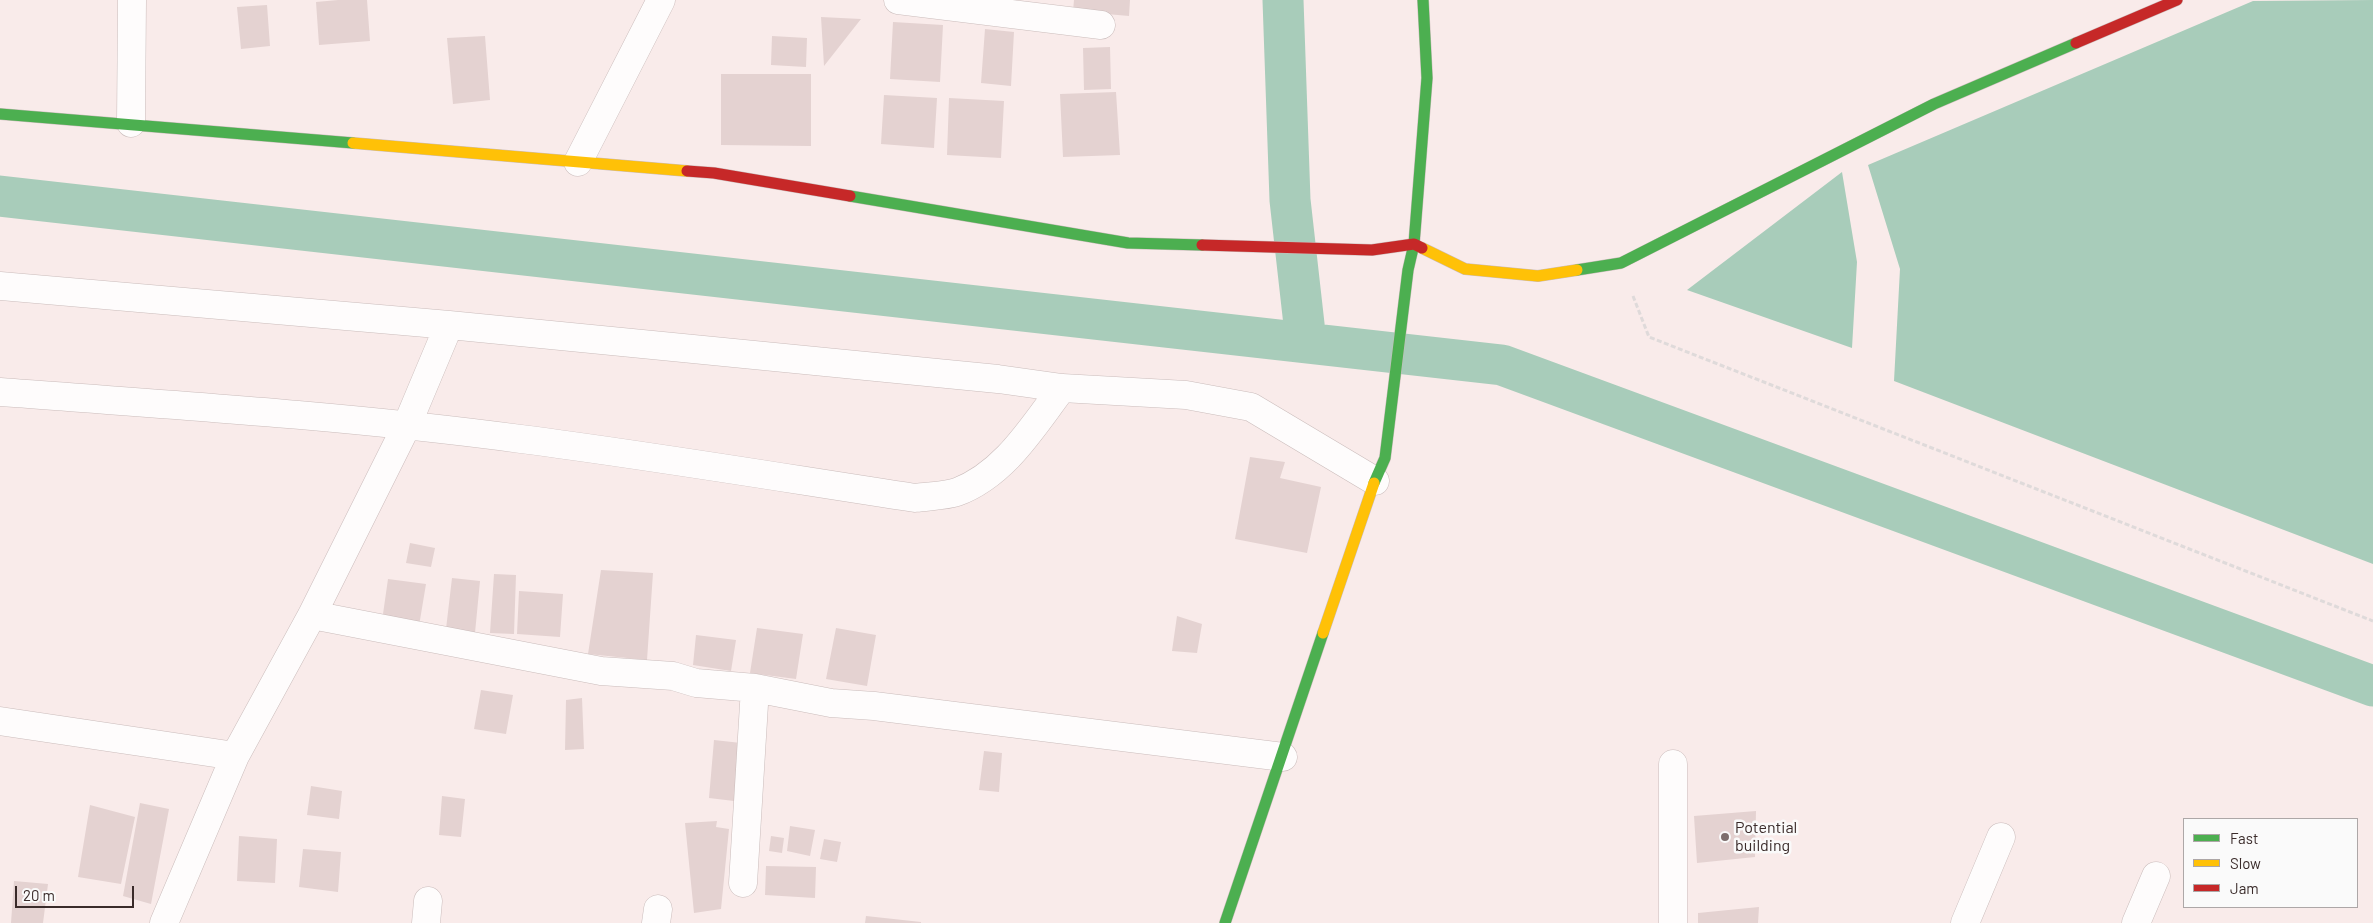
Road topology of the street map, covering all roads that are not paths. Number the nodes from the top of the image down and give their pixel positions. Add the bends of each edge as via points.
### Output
1 (132, 0) edge
2 (661, 0) edge
3 (898, 0) edge
4 (1423, 0) edge
5 (2177, 0) edge
6 (1101, 24) dead end
7 (0, 114) edge
8 (131, 123) junction
9 (578, 162) junction
10 (1414, 244) junction
11 (0, 286) edge
12 (449, 325) junction
13 (1062, 388) junction
14 (0, 392) edge
15 (407, 425) junction
16 (1380, 470) junction
17 (312, 615) junction
18 (755, 688) junction
19 (0, 721) edge
20 (235, 756) junction
21 (1283, 757) junction
22 (1673, 764) dead end
23 (2001, 837) dead end
24 (2156, 876) dead end
25 (743, 882) dead end
26 (164, 923) edge
27 (1225, 923) edge
28 (1673, 923) edge
29 (1965, 923) edge
30 (2136, 923) edge

1 - 8 street
2 - 9 street
3 - 6 street
4 - 10 street via 1427,78
5 - 10 street via 1934,104 1621,263 1538,276 1465,269
7 - 8 street
8 - 9 street
9 - 10 street via 714,173 1128,243 1372,250
10 - 16 street
11 - 12 street
12 - 13 street
12 - 15 street
13 - 15 street via 1009,456 986,476 957,492 916,498
13 - 16 street via 1186,396 1251,407
14 - 15 street
15 - 17 street
16 - 21 street
17 - 18 street via 601,671 673,676 696,683
17 - 20 street
18 - 21 street via 831,703
18 - 25 street
19 - 20 street
20 - 26 street
21 - 27 street
22 - 28 street
23 - 29 street
24 - 30 street

